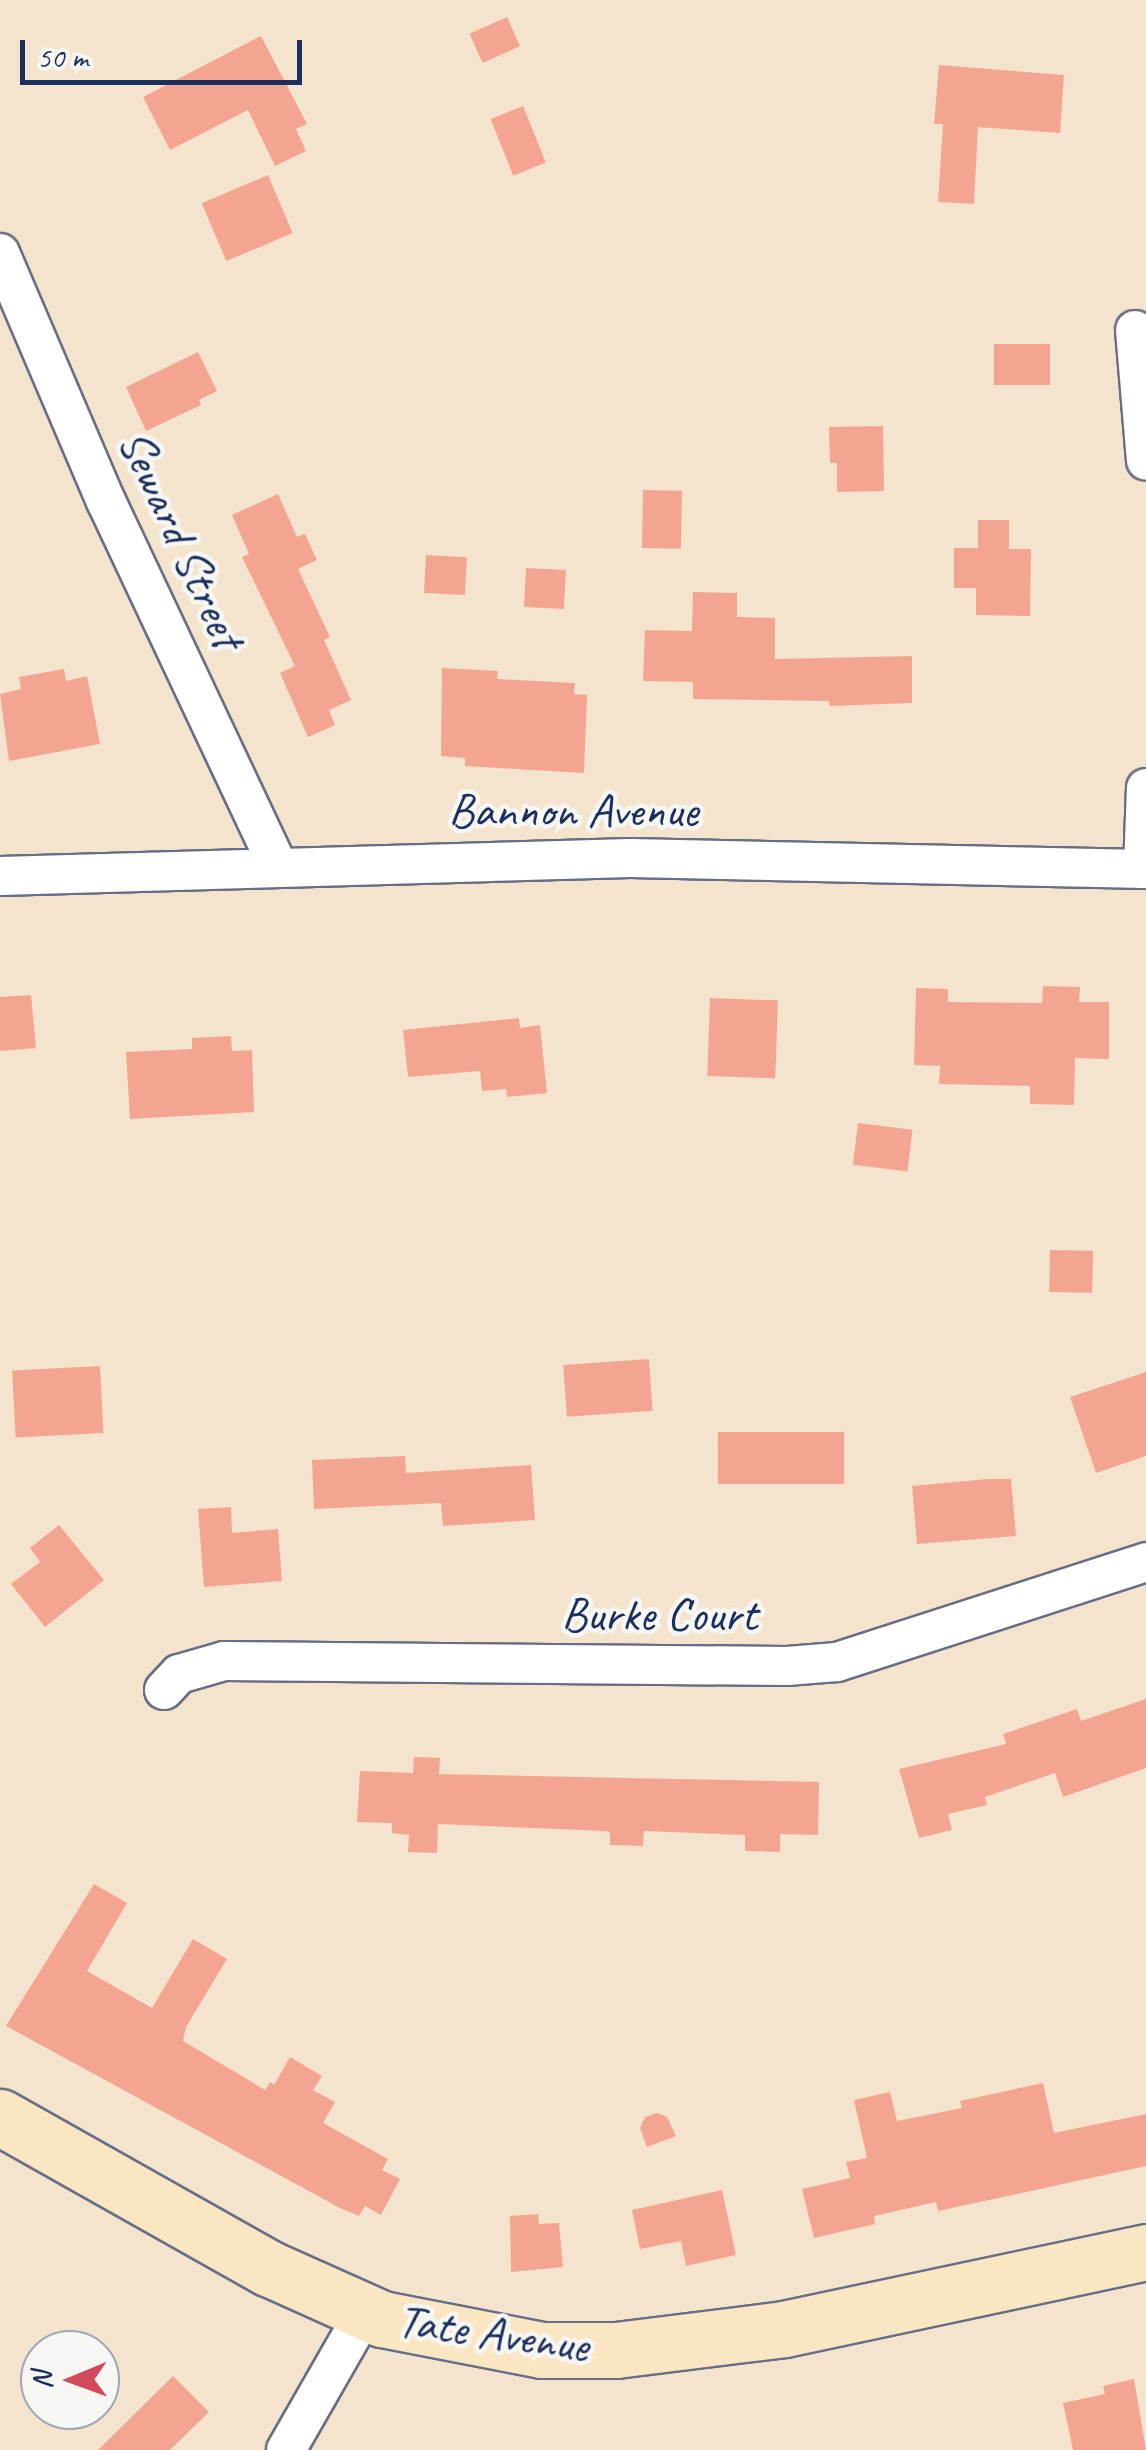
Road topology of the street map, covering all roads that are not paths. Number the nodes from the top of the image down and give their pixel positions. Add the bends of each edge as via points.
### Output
1 (0, 253) edge
2 (1135, 330) dead end
3 (1146, 460) edge
4 (1146, 788) edge
5 (277, 865) junction
6 (1144, 869) edge
7 (0, 876) edge
8 (1146, 1562) edge
9 (164, 1690) dead end
10 (0, 2117) edge
11 (1146, 2252) edge
12 (365, 2312) junction
13 (286, 2450) edge

1 - 5 street, Seward Street via 106,501
2 - 3 street
4 - 6 street
5 - 6 street, Bannon Avenue via 630,858
5 - 7 street, Bannon Avenue
8 - 9 street, Burke Court via 838,1662 224,1661 180,1674
10 - 12 street, Tate Avenue via 268,2268
11 - 12 street, Tate Avenue via 784,2328 616,2350 542,2350
12 - 13 street

